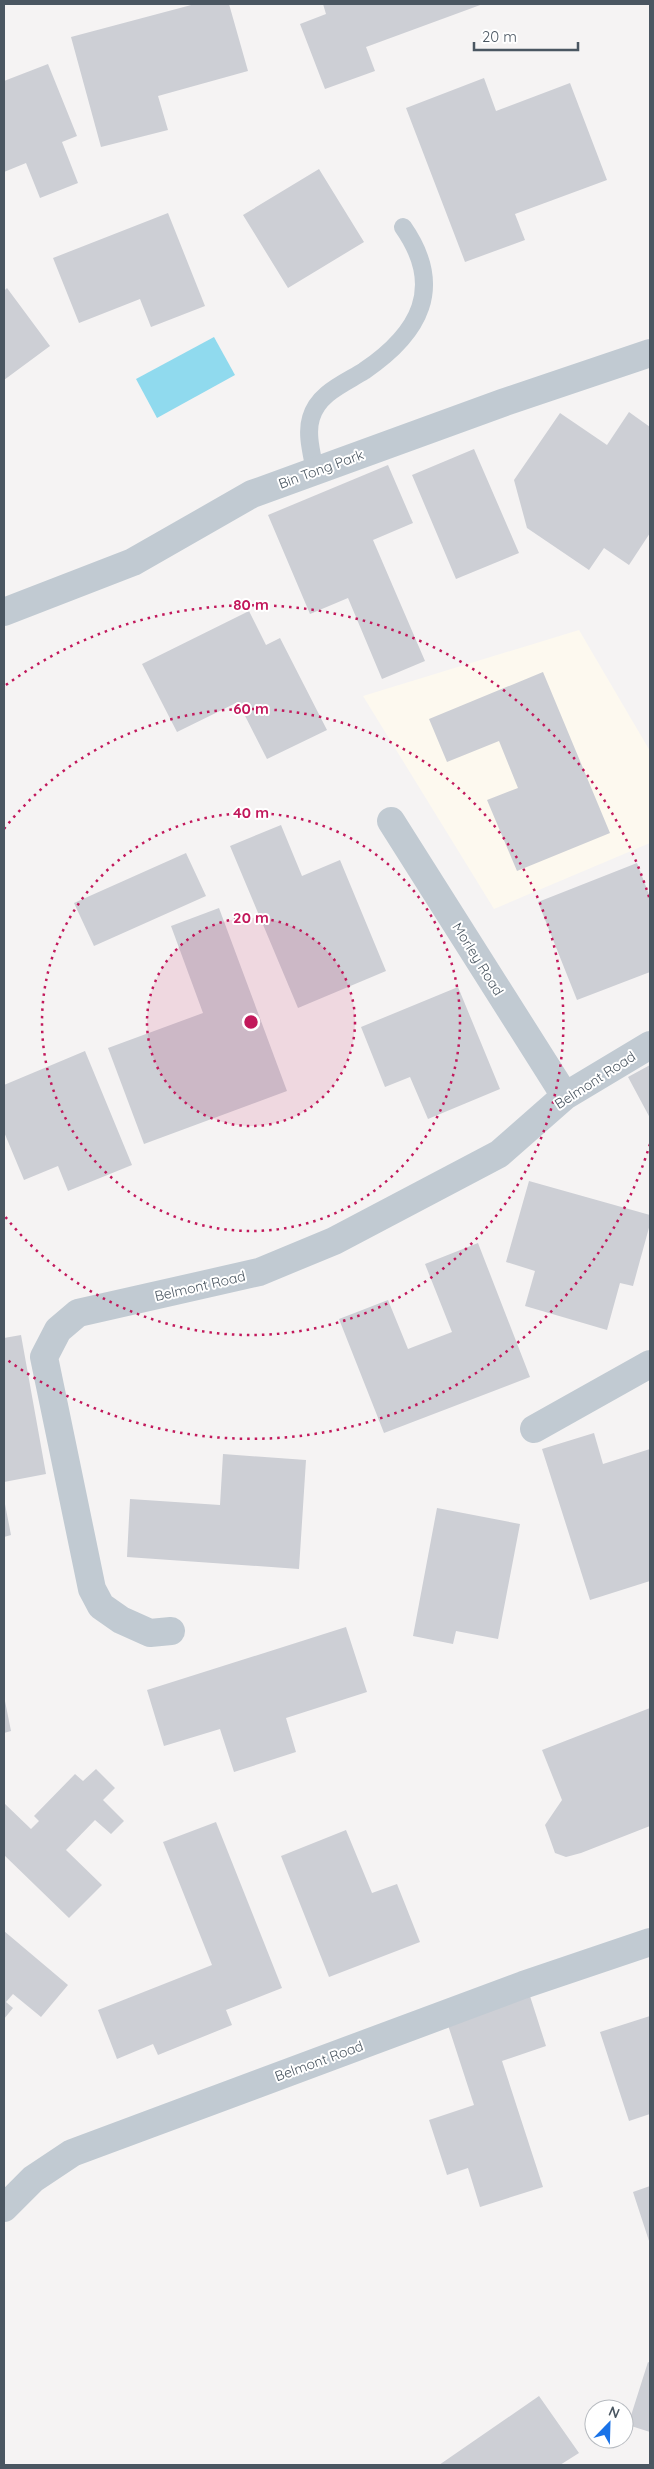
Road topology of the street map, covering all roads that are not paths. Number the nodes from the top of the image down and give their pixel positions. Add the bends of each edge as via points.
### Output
1 (403, 226) dead end
2 (650, 353) edge
3 (315, 471) junction
4 (4, 612) edge
5 (391, 821) dead end
6 (650, 1045) edge
7 (565, 1096) junction
8 (650, 1364) edge
9 (534, 1429) dead end
10 (171, 1631) dead end
11 (650, 1942) edge
12 (4, 2208) edge

1 - 3 lane via 415,243 424,271 425,294 418,315 407,332 378,361 333,390 316,407 309,430
2 - 3 street, Bin Tong Park
3 - 4 street, Bin Tong Park via 252,494 133,562
5 - 7 street, Morley Road
6 - 7 street, Belmont Road
7 - 10 street, Belmont Road via 499,1154 334,1240 259,1272 78,1313 58,1330 44,1357 92,1589 101,1606 122,1620 150,1633
8 - 9 street
11 - 12 street, Belmont Road via 523,1985 72,2153 33,2179

